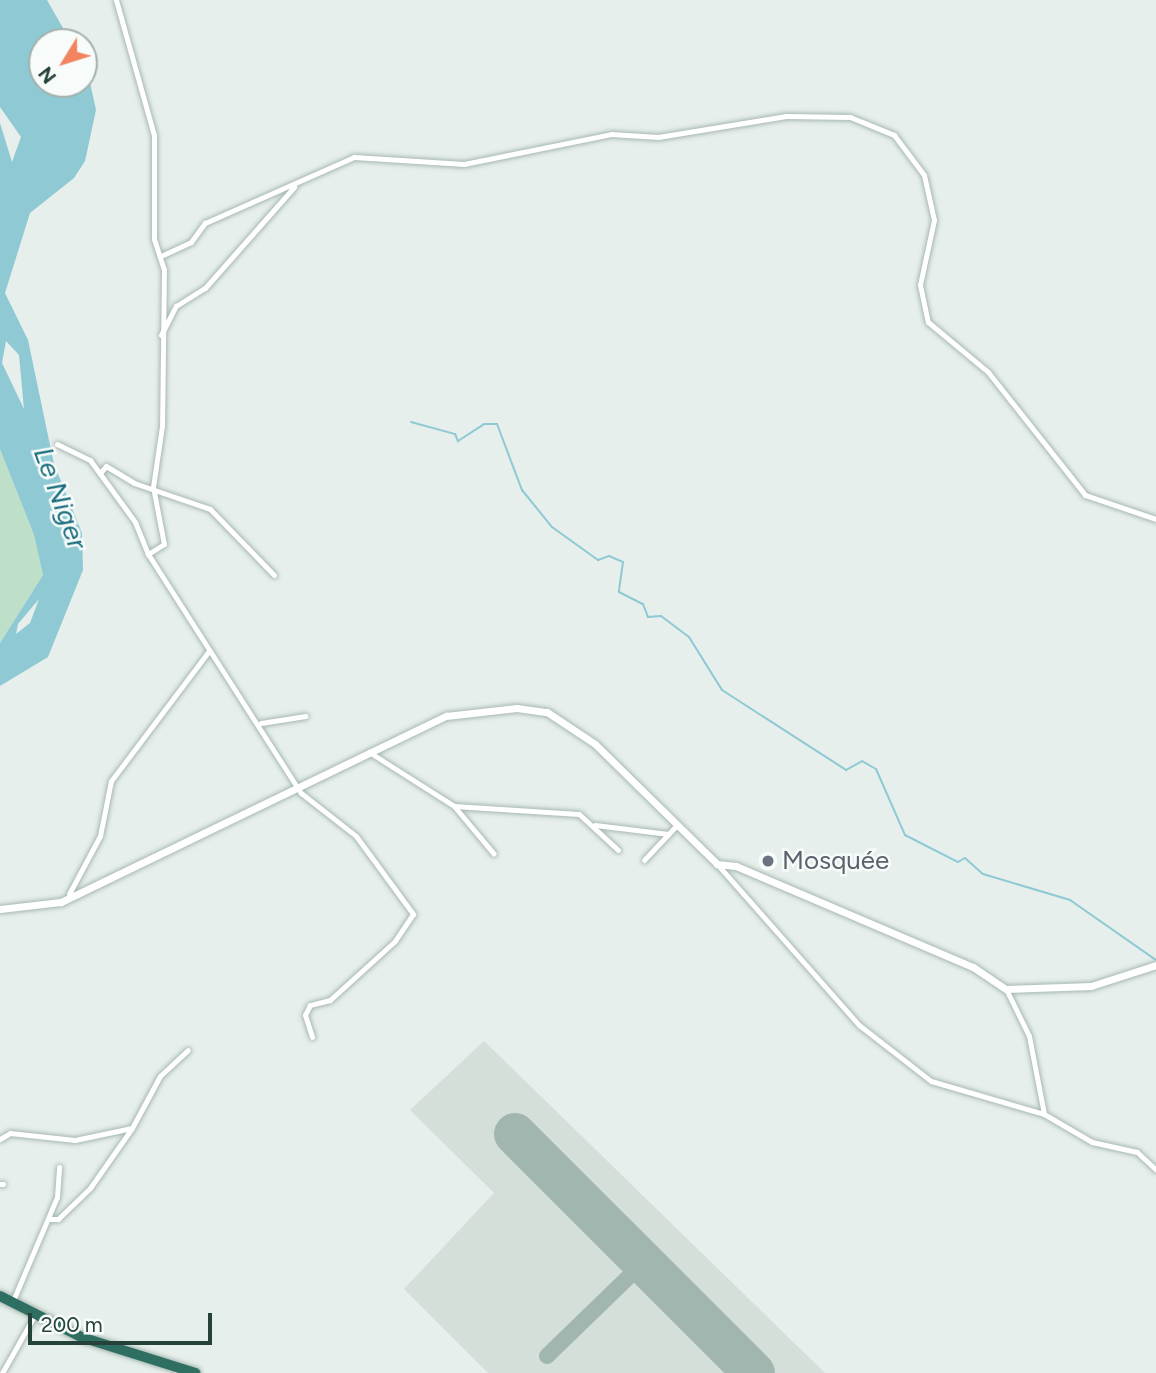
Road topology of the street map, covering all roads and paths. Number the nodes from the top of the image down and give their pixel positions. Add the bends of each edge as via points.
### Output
1 (116, 0) edge
2 (293, 187) junction
3 (163, 255) junction
4 (160, 335) junction
5 (57, 444) dead end
6 (100, 472) junction
7 (153, 487) junction
8 (1156, 519) edge
9 (148, 554) junction
10 (274, 575) dead end
11 (209, 651) junction
12 (304, 716) dead end
13 (261, 723) junction
14 (369, 752) junction
15 (300, 791) junction
16 (454, 806) junction
17 (595, 824) junction
18 (677, 824) junction
19 (668, 834) junction
20 (618, 850) dead end
21 (494, 854) dead end
22 (643, 860) dead end
23 (717, 864) junction
24 (69, 894) junction
25 (0, 909) edge
26 (1156, 965) edge
27 (1006, 989) junction
28 (312, 1037) dead end
29 (188, 1050) dead end
30 (1044, 1114) junction
31 (132, 1128) junction
32 (0, 1139) edge
33 (59, 1167) dead end
34 (1156, 1170) edge
35 (49, 1219) junction
36 (0, 1296) edge
37 (11, 1306) junction
38 (33, 1318) junction
39 (2, 1373) edge
40 (195, 1373) edge

1 - 3 street via 154,135 154,239
2 - 3 street via 205,223 191,242
2 - 4 street via 205,288 176,306
2 - 8 street via 354,157 464,164 598,135 658,137 808,114 850,117 889,131 914,159 932,201 920,285 928,322 988,372 1085,495
3 - 4 street
4 - 7 street via 162,426
5 - 6 street via 90,460
6 - 7 street via 106,466
6 - 9 street via 135,522
7 - 9 street via 164,544
7 - 10 street via 210,509
9 - 11 street
11 - 13 street
11 - 24 street via 111,781 100,836
12 - 13 street
13 - 15 street
14 - 15 street
14 - 16 street
14 - 18 street via 468,710 547,712 595,744
15 - 24 street
15 - 28 street via 356,836 414,914 395,941 330,1000 310,1005 305,1015
16 - 17 street via 564,812
16 - 21 street
17 - 19 street
17 - 20 street
18 - 19 street
18 - 23 street
19 - 22 street
23 - 27 street via 736,866 972,967
23 - 30 street via 859,1024 931,1081
24 - 25 street via 50,906
26 - 27 street via 1091,986
27 - 30 street via 1030,1036
29 - 31 street via 160,1076
30 - 34 street via 1092,1142 1137,1152
31 - 32 street via 75,1140 17,1133
31 - 35 street via 90,1188 58,1219
33 - 35 street
35 - 37 street via 33,1240
36 - 37 highway
37 - 38 highway
38 - 39 street
38 - 40 highway

